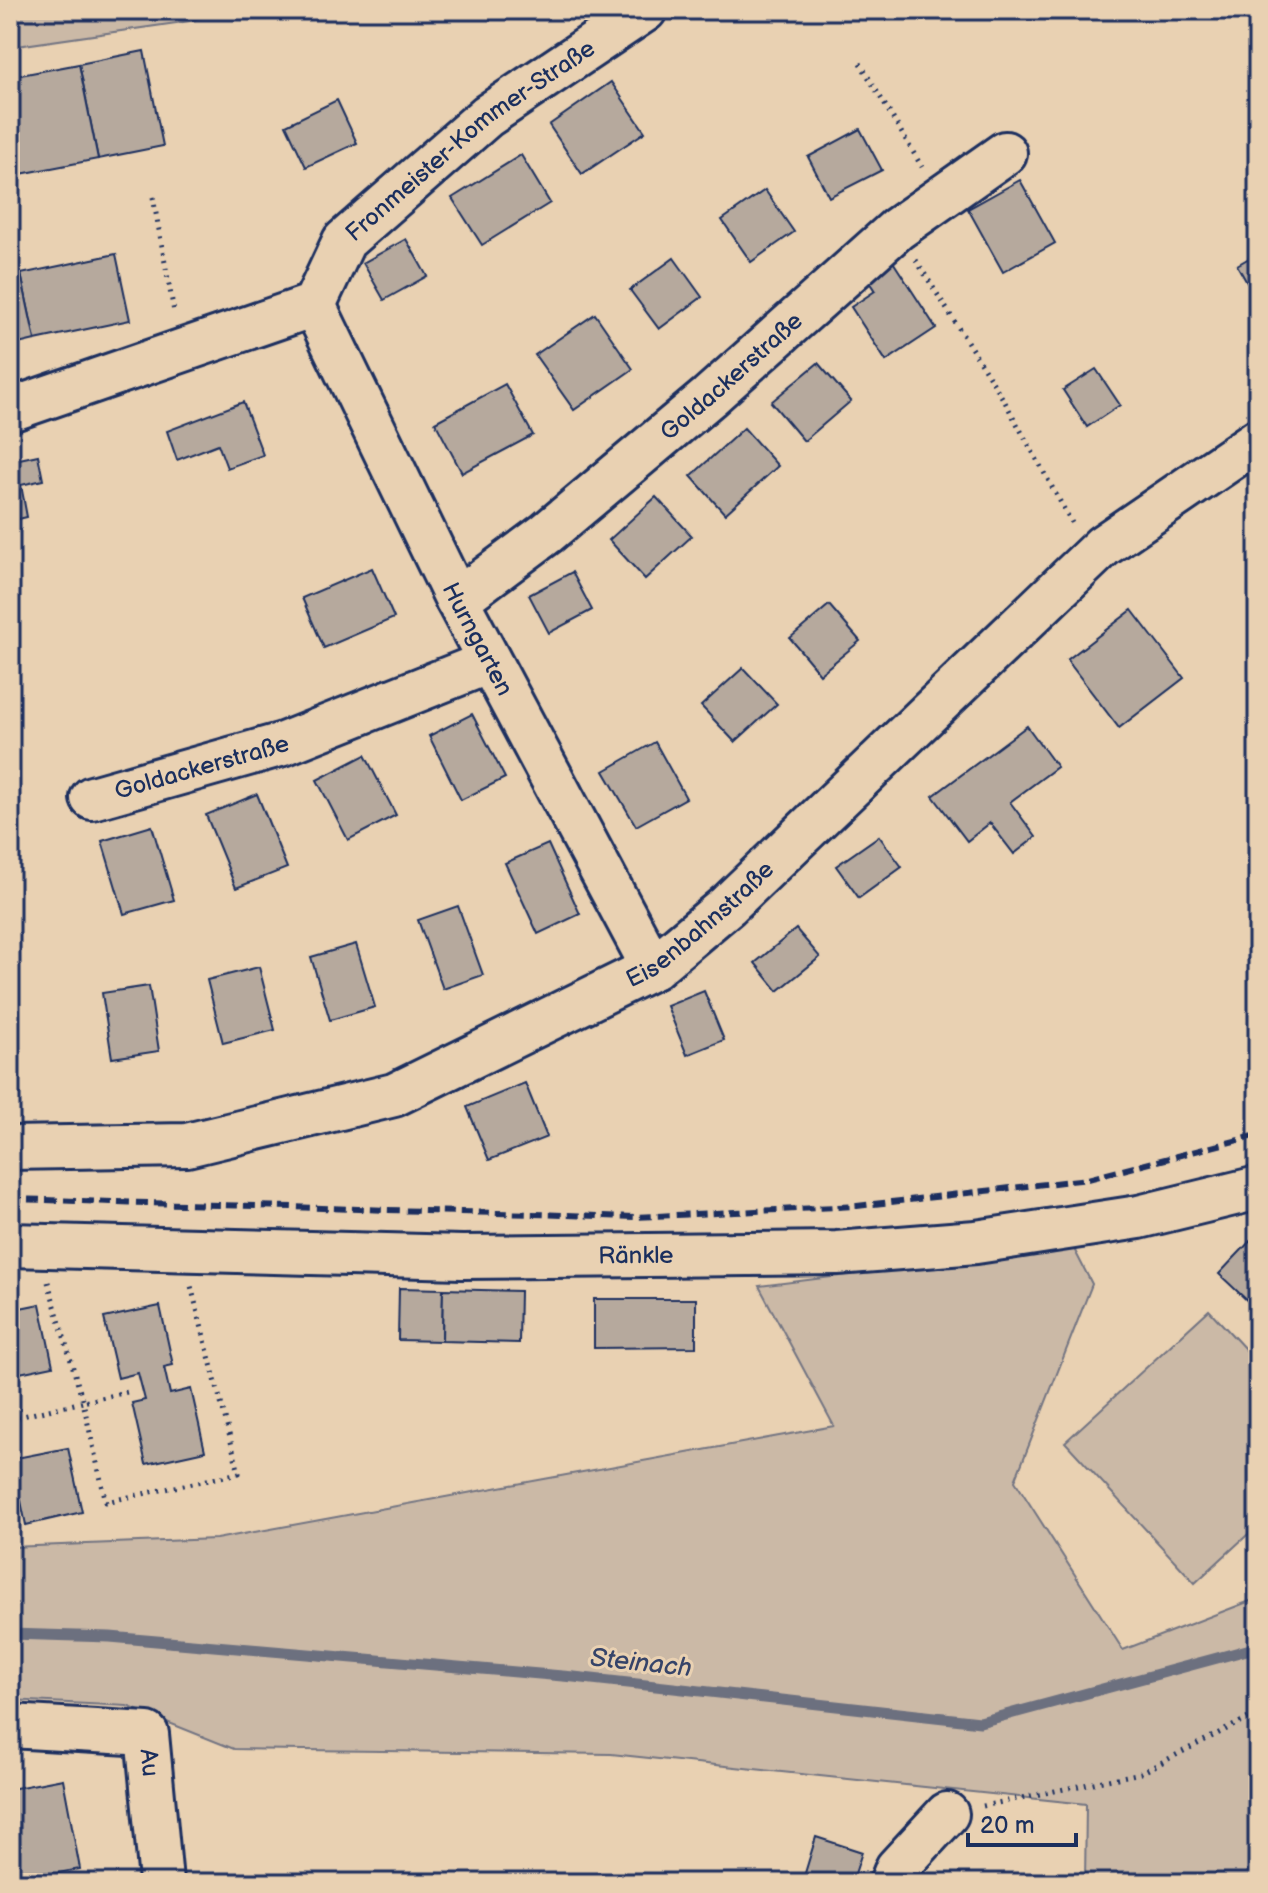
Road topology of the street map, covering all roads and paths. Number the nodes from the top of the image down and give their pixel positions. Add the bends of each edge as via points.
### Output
1 (645, 10) edge
2 (860, 63) dead end
3 (1005, 153) dead end
4 (153, 197) dead end
5 (942, 198) junction
6 (897, 229) junction
7 (314, 305) junction
8 (181, 352) junction
9 (10, 410) edge
10 (1258, 440) edge
11 (1089, 560) junction
12 (457, 600) junction
13 (489, 662) junction
14 (92, 798) dead end
15 (653, 968) junction
16 (10, 1148) edge
17 (1258, 1188) edge
18 (24, 1245) edge
19 (182, 1250) junction
20 (132, 1391) dead end
21 (83, 1402) junction
22 (10, 1419) edge
23 (1258, 1713) edge
24 (10, 1726) edge
25 (947, 1814) joint
26 (161, 1881) dead end
27 (891, 1883) edge

1 - 7 street, Fronmeister-Kommer-Straße via 487,116 344,241
2 - 5 path
3 - 5 street, Goldackerstraße
4 - 8 path
5 - 6 street, Goldackerstraße
6 - 11 path via 1005,402
6 - 12 street, Goldackerstraße via 709,397 547,533
7 - 8 street
7 - 12 street, Hurngarten
8 - 9 street
10 - 11 street, Eisenbahnstraße
11 - 15 street, Eisenbahnstraße via 728,905
12 - 13 street, Hurngarten
13 - 14 street, Goldackerstraße via 283,744
13 - 15 street, Hurngarten
15 - 16 street, Eisenbahnstraße via 394,1095 187,1145
17 - 19 street, Ränkle via 1139,1217 976,1242 837,1253 462,1257
18 - 19 street, Ränkle
18 - 21 path
19 - 21 path via 239,1473 106,1502
20 - 21 path
21 - 22 path
23 - 25 path via 1141,1773
24 - 26 street, Au via 147,1734
25 - 27 street via 897,1868

